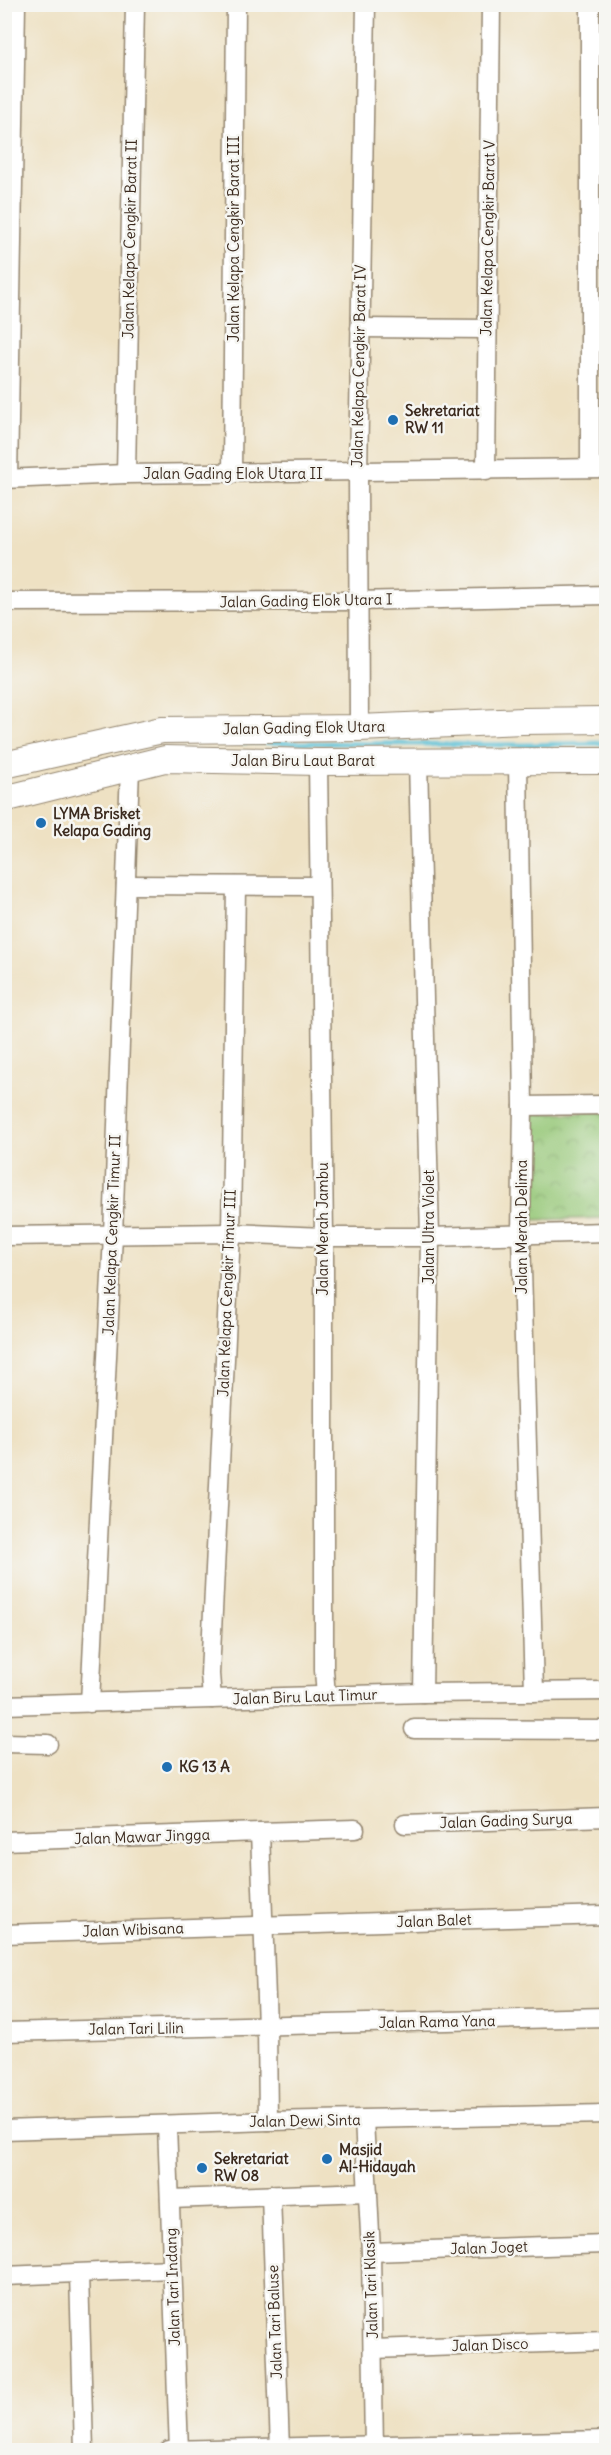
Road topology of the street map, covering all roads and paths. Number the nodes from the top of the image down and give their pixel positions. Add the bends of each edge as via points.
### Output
1 (16, 4) edge
2 (135, 4) edge
3 (236, 4) edge
4 (366, 4) edge
5 (491, 4) edge
6 (590, 4) edge
7 (360, 327) junction
8 (488, 329) junction
9 (598, 468) edge
10 (486, 471) junction
11 (357, 473) junction
12 (126, 474) junction
13 (232, 474) junction
14 (7, 479) edge
15 (606, 595) edge
16 (356, 601) junction
17 (4, 602) edge
18 (606, 720) edge
19 (359, 728) junction
20 (418, 761) junction
21 (606, 761) edge
22 (318, 762) junction
23 (518, 762) junction
24 (4, 765) edge
25 (130, 768) junction
26 (4, 799) edge
27 (126, 885) junction
28 (236, 886) junction
29 (319, 886) junction
30 (606, 1105) edge
31 (523, 1106) junction
32 (606, 1232) edge
33 (231, 1233) junction
34 (521, 1234) junction
35 (113, 1235) junction
36 (4, 1236) edge
37 (324, 1237) junction
38 (430, 1237) junction
39 (606, 1690) edge
40 (534, 1692) junction
41 (423, 1693) junction
42 (326, 1696) junction
43 (212, 1700) junction
44 (90, 1703) junction
45 (4, 1705) edge
46 (414, 1729) dead end
47 (606, 1730) edge
48 (4, 1743) edge
49 (48, 1744) dead end
50 (606, 1817) edge
51 (405, 1824) dead end
52 (354, 1829) dead end
53 (260, 1832) junction
54 (4, 1841) edge
55 (606, 1915) edge
56 (262, 1926) junction
57 (4, 1934) edge
58 (606, 2017) edge
59 (267, 2026) junction
60 (4, 2032) edge
61 (606, 2114) edge
62 (364, 2120) junction
63 (268, 2121) junction
64 (167, 2125) junction
65 (4, 2130) edge
66 (368, 2192) junction
67 (271, 2194) junction
68 (170, 2199) junction
69 (606, 2244) edge
70 (371, 2252) junction
71 (172, 2269) junction
72 (79, 2274) junction
73 (4, 2276) edge
74 (606, 2341) edge
75 (373, 2349) junction
76 (606, 2440) edge
77 (374, 2448) edge
78 (280, 2449) junction
79 (179, 2450) edge
80 (84, 2451) edge
81 (170, 2451) edge

1 - 14 street
2 - 12 street, Jalan Kelapa Cengkir Barat II
3 - 13 street, Jalan Kelapa Cengkir Barat III
4 - 7 street, Jalan Kelapa Cengkir Barat IV
5 - 8 street, Jalan Kelapa Cengkir Barat V
6 - 9 street
7 - 8 street
7 - 11 street, Jalan Kelapa Cengkir Barat IV
8 - 10 street, Jalan Kelapa Cengkir Barat V
9 - 10 street, Jalan Gading Elok Utara II
10 - 11 street, Jalan Gading Elok Utara II
11 - 13 street, Jalan Gading Elok Utara II
11 - 16 street, Jalan Kelapa Cengkir Barat IV
12 - 13 street, Jalan Gading Elok Utara II
12 - 14 street, Jalan Gading Elok Utara II
15 - 16 street, Jalan Gading Elok Utara I
16 - 17 street, Jalan Gading Elok Utara I
16 - 19 street, Jalan Kelapa Cengkir Barat IV
18 - 19 street, Jalan Gading Elok Utara
19 - 24 street, Jalan Gading Elok Utara via 162,730
20 - 22 street, Jalan Biru Laut Barat
20 - 23 street, Jalan Biru Laut Barat
20 - 38 street, Jalan Ultra Violet
21 - 23 street, Jalan Biru Laut Barat
22 - 25 street, Jalan Biru Laut Barat via 165,759
22 - 29 street, Jalan Merah Jambu
23 - 31 street, Jalan Merah Delima
25 - 26 street, Jalan Biru Laut Barat
25 - 27 street, Jalan Kelapa Cengkir Timur II
27 - 28 street
27 - 35 street, Jalan Kelapa Cengkir Timur II
28 - 29 street
28 - 33 street, Jalan Kelapa Cengkir Timur III
29 - 37 street, Jalan Merah Jambu
30 - 31 street
31 - 34 street, Jalan Merah Delima
32 - 34 street
33 - 35 street
33 - 37 street
33 - 43 street, Jalan Kelapa Cengkir Timur III via 210,1674
34 - 38 street
34 - 40 street, Jalan Merah Delima
35 - 36 street
35 - 44 street, Jalan Kelapa Cengkir Timur II
37 - 38 street
37 - 42 street, Jalan Merah Jambu
38 - 41 street, Jalan Ultra Violet
39 - 40 street, Jalan Biru Laut Timur
40 - 41 street, Jalan Biru Laut Timur
41 - 42 street, Jalan Biru Laut Timur
42 - 43 street, Jalan Biru Laut Timur
43 - 44 street, Jalan Biru Laut Timur
44 - 45 street, Jalan Biru Laut Timur
46 - 47 street
48 - 49 street
50 - 51 street, Jalan Gading Surya
52 - 53 street, Jalan Mawar Jingga
53 - 54 street, Jalan Mawar Jingga
53 - 56 street
55 - 56 street, Jalan Balet
56 - 57 street, Jalan Wibisana
56 - 59 street
58 - 59 street, Jalan Rama Yana
59 - 60 street, Jalan Tari Lilin
59 - 63 street
61 - 62 street, Jalan Dewi Sinta
62 - 63 street, Jalan Dewi Sinta
62 - 66 street, Jalan Tari Klasik
63 - 64 street, Jalan Dewi Sinta
64 - 65 street, Jalan Dewi Sinta
64 - 68 street, Jalan Tari Indang
66 - 67 street
66 - 70 street, Jalan Tari Klasik
67 - 68 street
67 - 78 street, Jalan Tari Baluse
68 - 71 street, Jalan Tari Indang
69 - 70 street, Jalan Joget
70 - 75 street, Jalan Tari Klasik
71 - 72 street
71 - 79 street, Jalan Tari Indang
72 - 73 street
72 - 80 street
74 - 75 street, Jalan Disco
75 - 77 street, Jalan Tari Klasik
76 - 77 street
77 - 78 street
78 - 79 street
79 - 81 street

